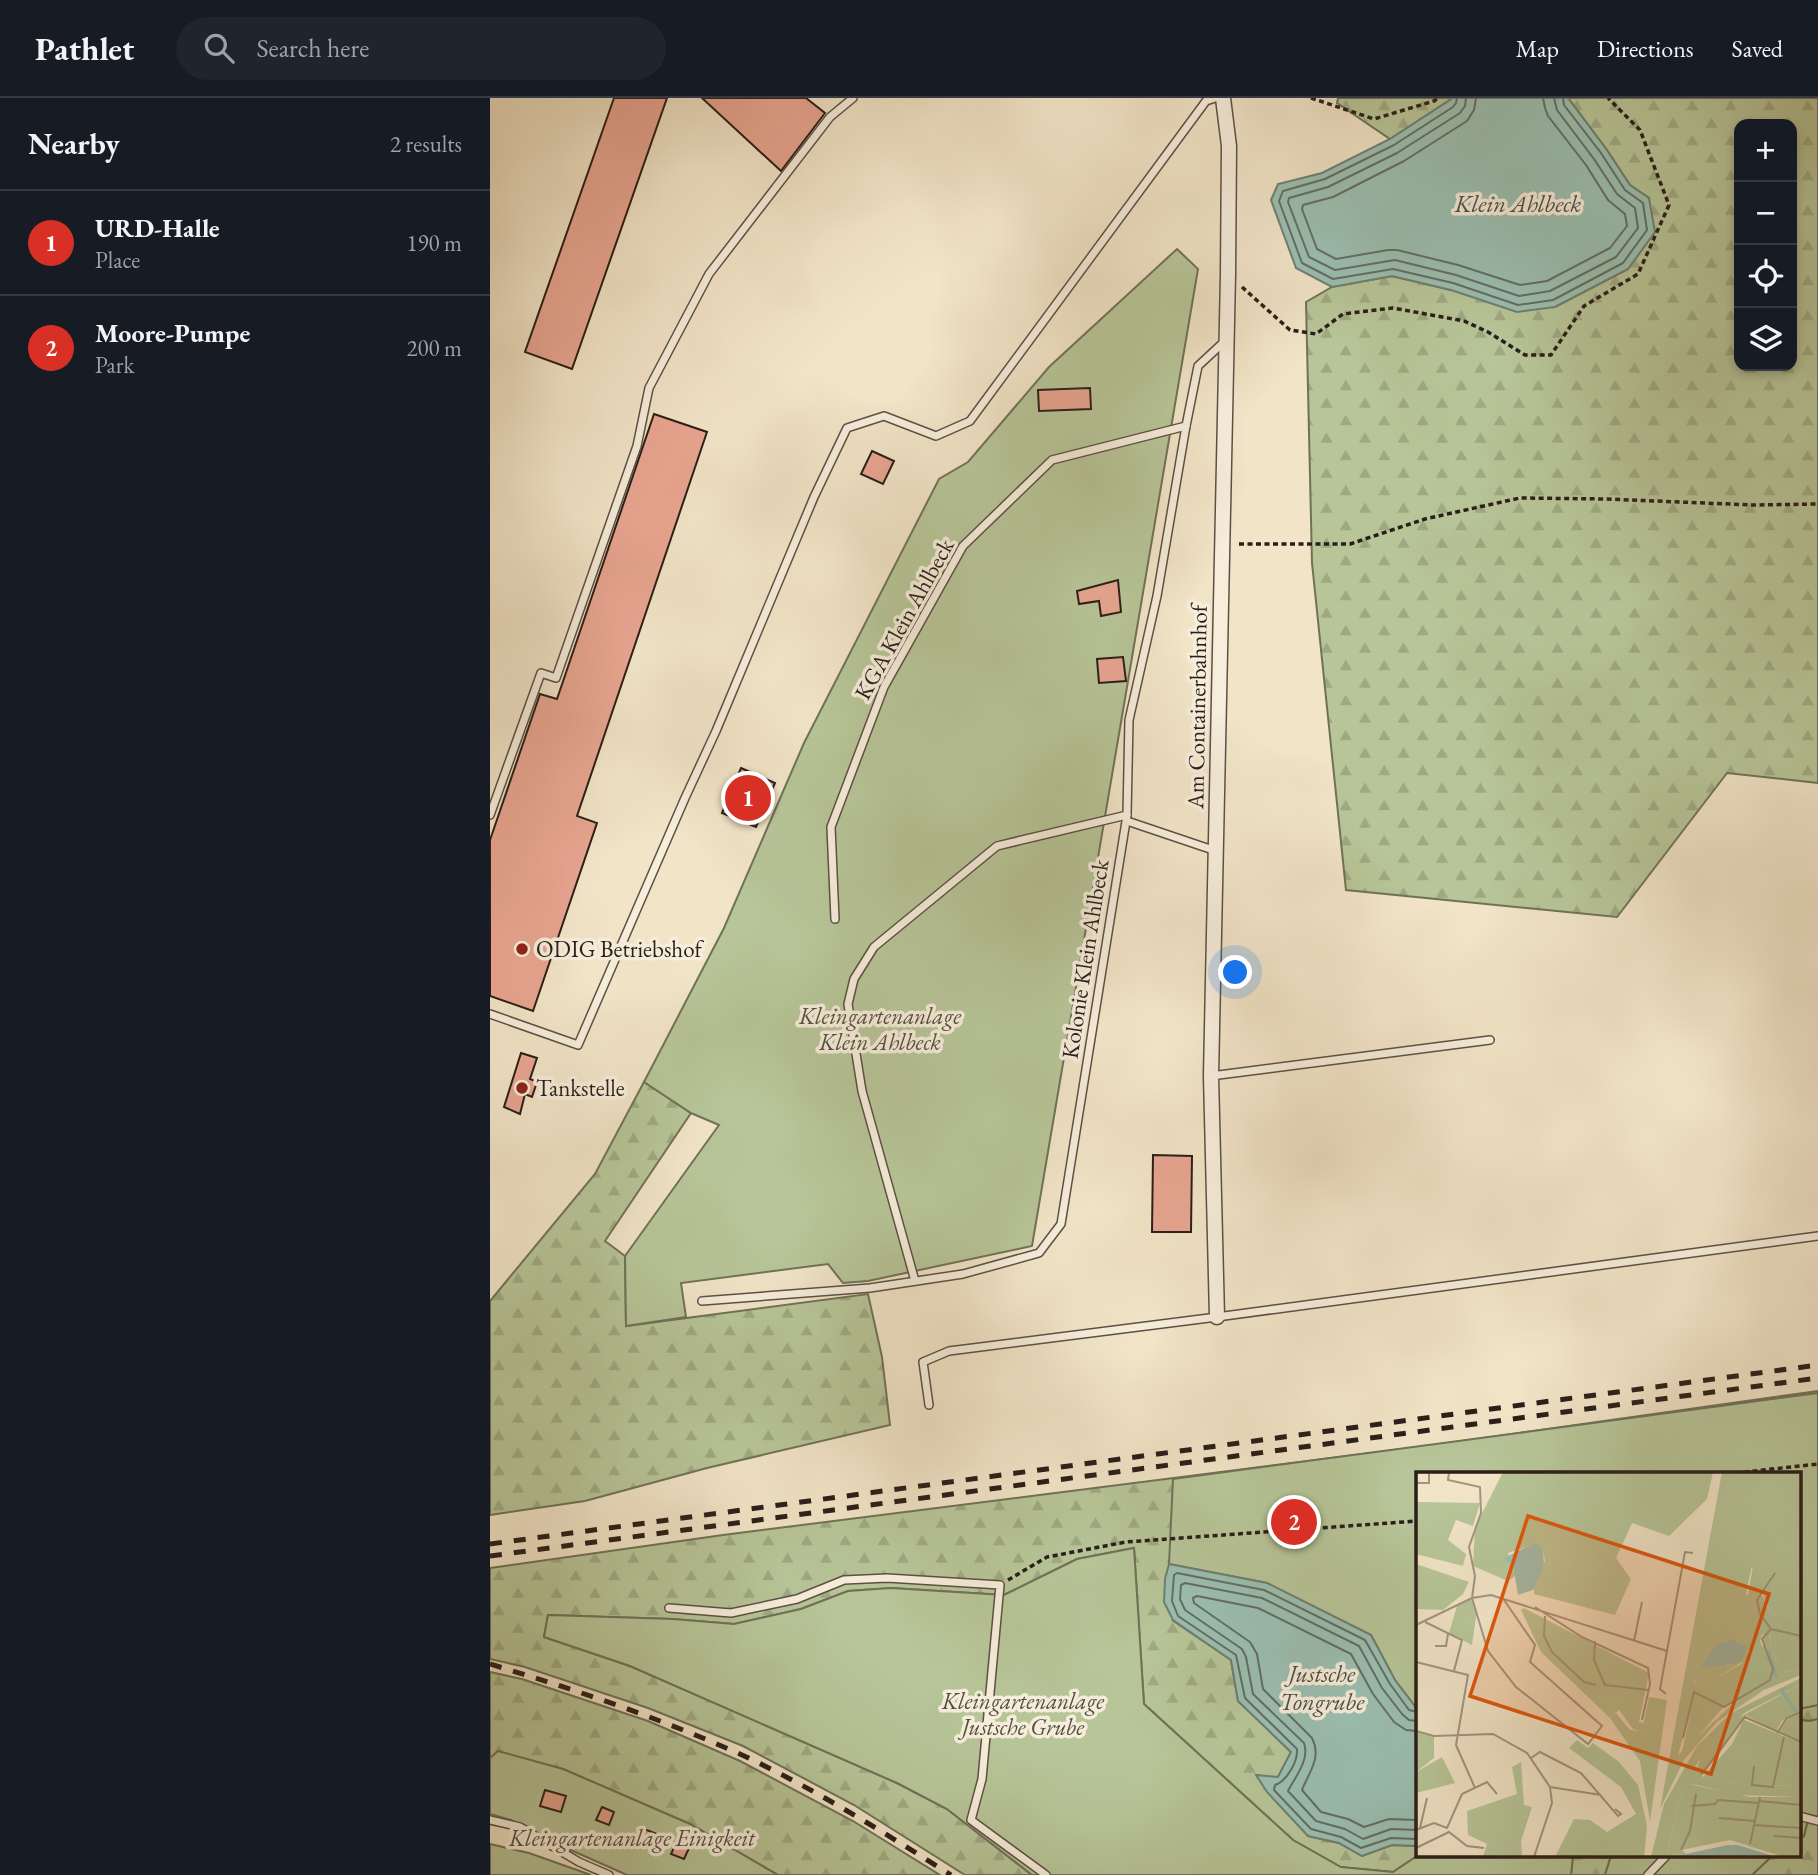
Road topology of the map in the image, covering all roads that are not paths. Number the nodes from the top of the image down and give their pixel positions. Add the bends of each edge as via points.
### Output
1 (853, 98) edge
2 (1215, 98) edge
3 (1223, 98) edge
4 (1226, 339) junction
5 (1186, 426) junction
6 (490, 815) edge
7 (1127, 818) junction
8 (1217, 852) junction
9 (835, 919) dead end
10 (490, 1014) edge
11 (1490, 1040) dead end
12 (1212, 1076) junction
13 (1818, 1236) edge
14 (915, 1281) junction
15 (702, 1301) dead end
16 (1217, 1317) junction
17 (929, 1405) dead end
18 (670, 1608) dead end
19 (1800, 1816) edge
20 (490, 1820) edge
21 (1818, 1821) edge
22 (1665, 1857) edge
23 (609, 1875) edge
24 (1046, 1875) edge
25 (1648, 1875) edge

1 - 6 lane via 831,117 709,274 649,388 637,446 556,678 541,673
2 - 10 lane via 1206,101 970,421 936,436 884,416 847,428 579,1045
3 - 4 street, Am Containerbahnhof via 1229,146
4 - 5 lane, Kolonie Klein Ahlbeck via 1198,366
4 - 8 street, Am Containerbahnhof
5 - 7 lane, Kolonie Klein Ahlbeck via 1157,596 1129,720
5 - 9 lane, KGA Klein Ahlbeck via 1052,460 963,546 884,687 831,827
7 - 8 lane
7 - 14 lane, Kolonie Klein Ahlbeck via 1061,1224 1039,1252
7 - 14 lane via 997,846 874,947 854,979 848,1004 862,1091
8 - 12 street, Am Containerbahnhof
11 - 12 lane
12 - 16 street, Am Containerbahnhof
13 - 16 lane
14 - 15 lane, Kolonie Klein Ahlbeck
16 - 17 lane via 949,1351 923,1362
18 - 24 lane via 730,1613 797,1599 844,1580 1000,1585 982,1779 971,1820
19 - 21 lane
20 - 23 lane via 520,1827
22 - 25 lane

